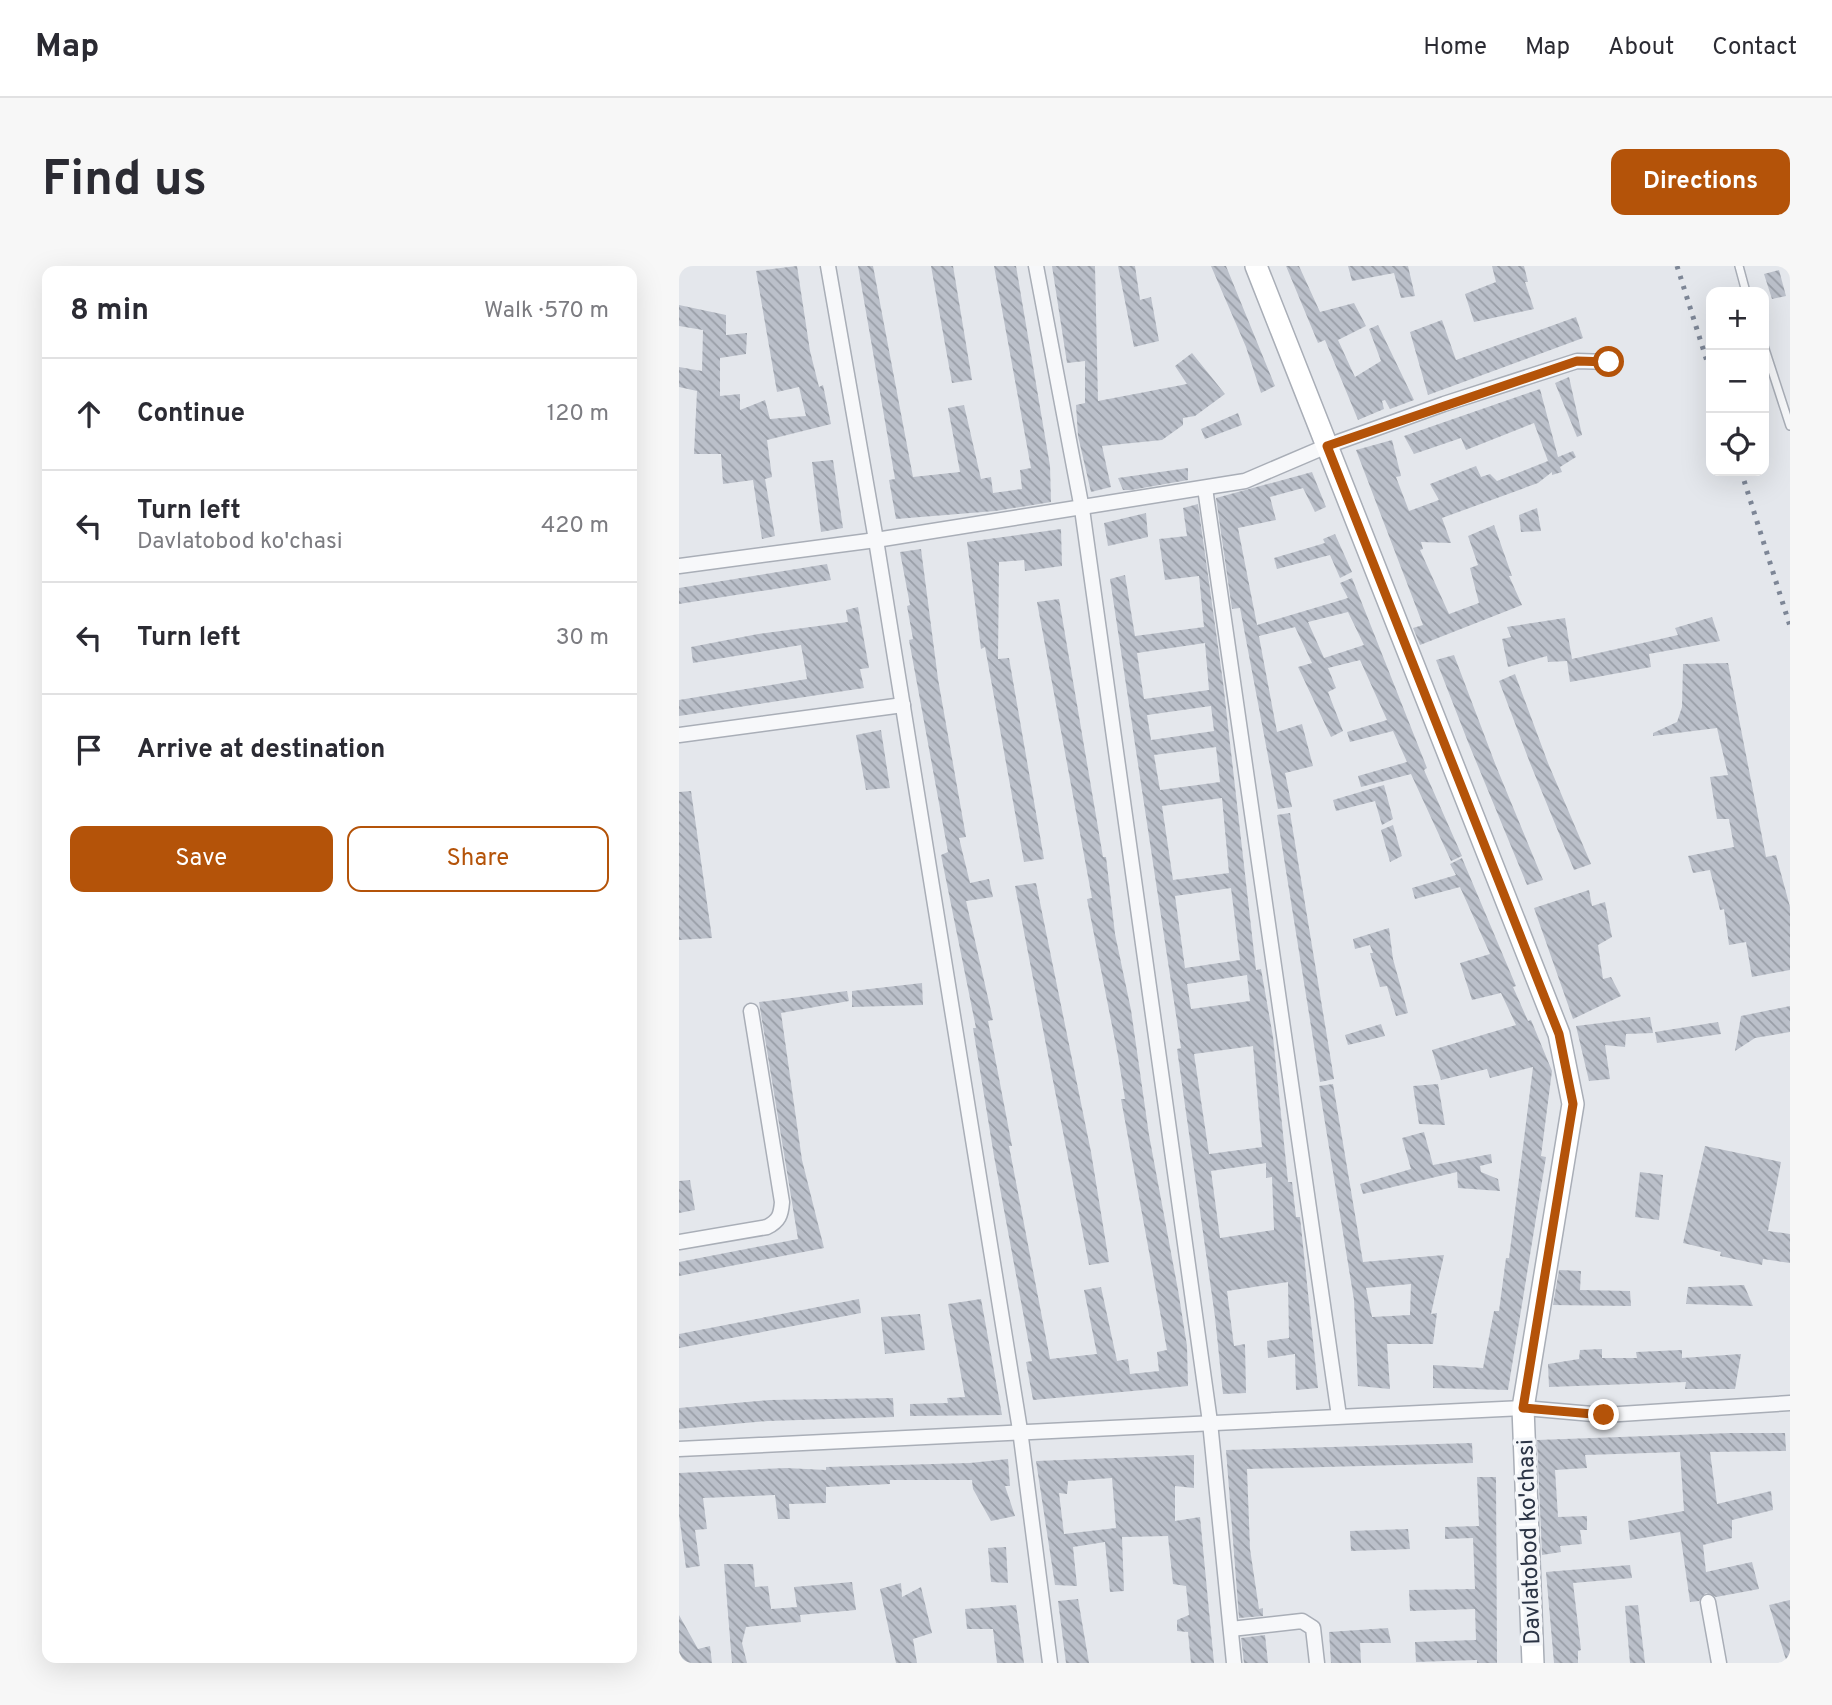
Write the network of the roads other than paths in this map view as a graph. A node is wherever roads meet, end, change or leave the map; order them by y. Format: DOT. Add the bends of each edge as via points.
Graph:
graph roads {
  1 [pos="828,266"];
  2 [pos="1036,266"];
  3 [pos="1256,266"];
  4 [pos="1739,266"];
  5 [pos="1745,287"];
  6 [pos="1765,350"];
  7 [pos="1609,362"];
  8 [pos="1790,426"];
  9 [pos="1327,446"];
  10 [pos="1205,488"];
  11 [pos="1082,509"];
  12 [pos="876,540"];
  13 [pos="679,566"];
  14 [pos="903,705"];
  15 [pos="679,735"];
  16 [pos="751,1011"];
  17 [pos="679,1242"];
  18 [pos="1790,1403"];
  19 [pos="1523,1408"];
  20 [pos="1339,1416"];
  21 [pos="1210,1422"];
  22 [pos="1020,1430"];
  23 [pos="679,1449"];
  24 [pos="1708,1602"];
  25 [pos="1231,1629"];
  26 [pos="1050,1663"];
  27 [pos="1234,1663"];
  28 [pos="1317,1663"];
  29 [pos="1533,1663"];
  30 [pos="1719,1663"];
  1 -- 12 [label="street"];
  2 -- 11 [label="street"];
  3 -- 9 [label="street, Davlatobod ko'chasi"];
  4 -- 5 [label="lane"];
  6 -- 8 [label="lane"];
  7 -- 9 [label="street" via="1577,361"];
  9 -- 10 [label="street" via="1245,481"];
  9 -- 19 [label="street, Davlatobod ko'chasi" via="1559,1034 1573,1104"];
  10 -- 11 [label="street"];
  10 -- 20 [label="street"];
  11 -- 12 [label="street"];
  11 -- 21 [label="street"];
  12 -- 13 [label="street"];
  12 -- 14 [label="street"];
  14 -- 15 [label="street"];
  14 -- 22 [label="street"];
  16 -- 17 [label="street" via="781,1214 767,1227"];
  18 -- 19 [label="street" via="1604,1415"];
  19 -- 20 [label="street"];
  19 -- 29 [label="street, Davlatobod ko'chasi"];
  20 -- 21 [label="street"];
  21 -- 22 [label="street"];
  21 -- 25 [label="street"];
  22 -- 23 [label="street"];
  22 -- 26 [label="street"];
  24 -- 30 [label="street"];
  25 -- 27 [label="street"];
  25 -- 28 [label="street" via="1303,1621 1313,1628"];
}
